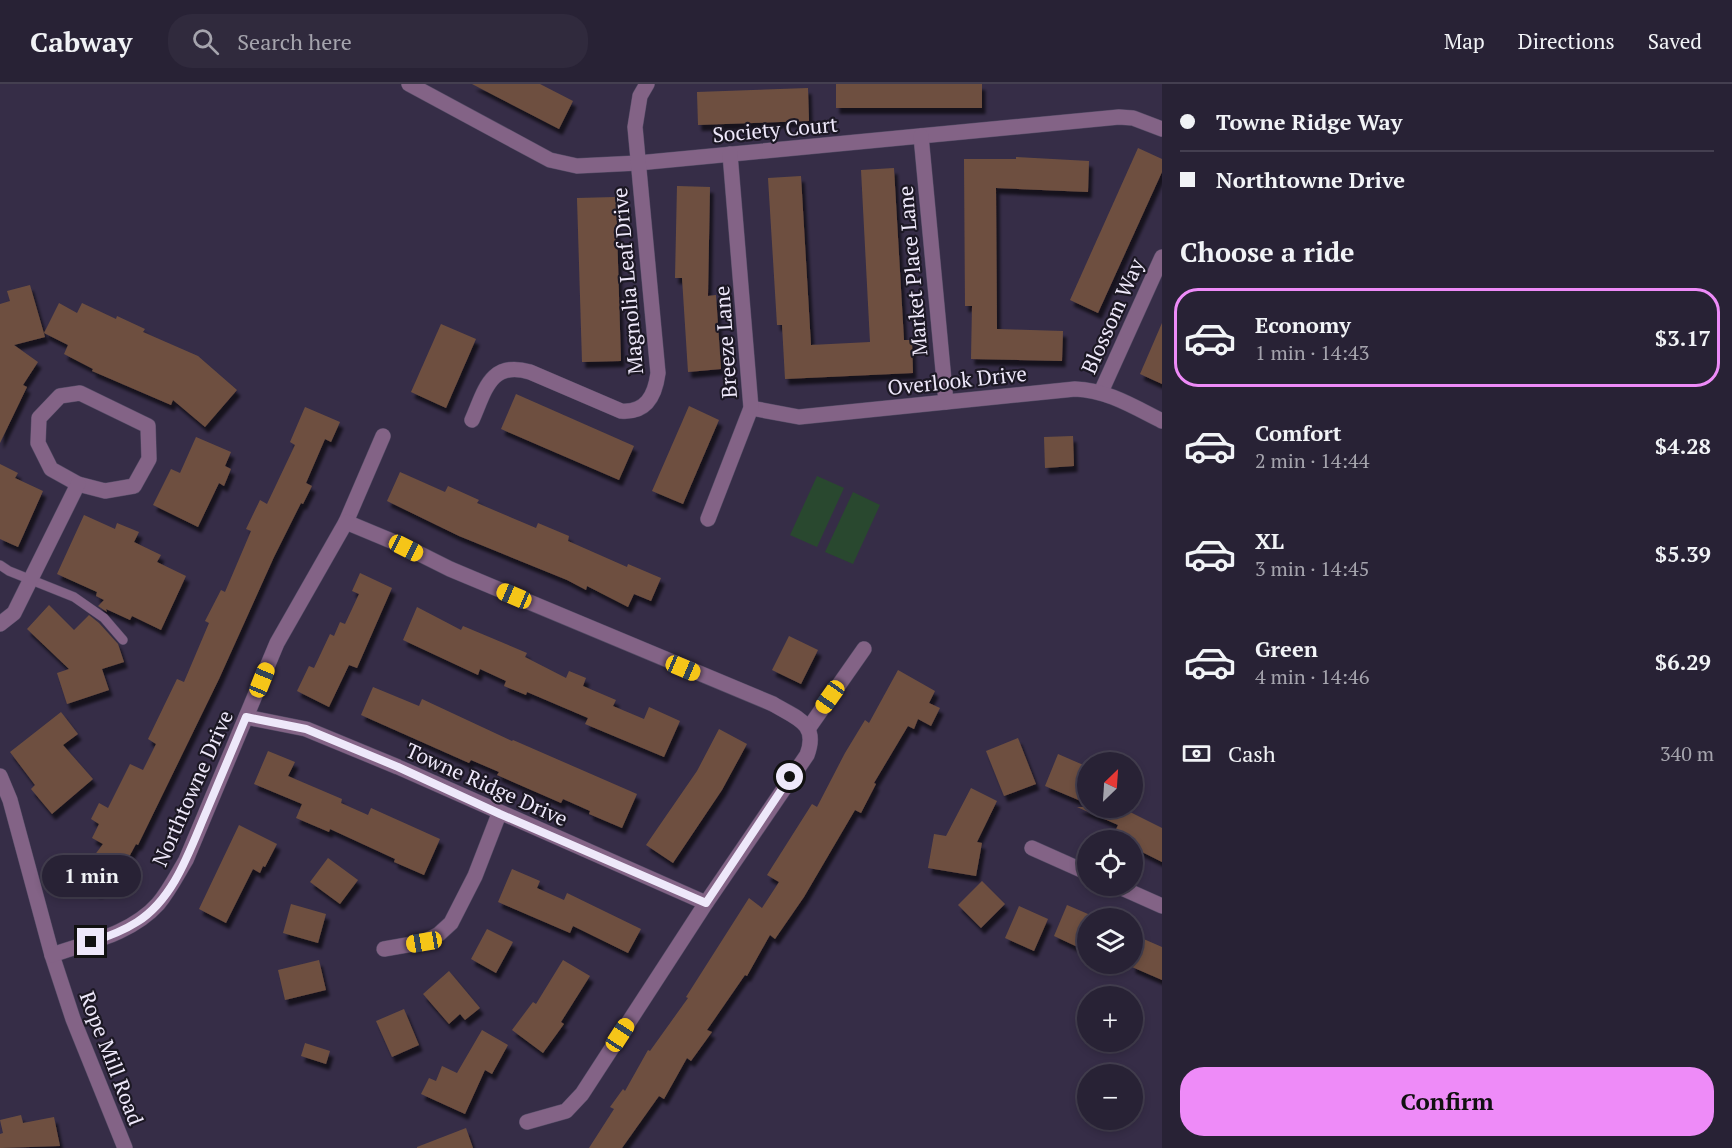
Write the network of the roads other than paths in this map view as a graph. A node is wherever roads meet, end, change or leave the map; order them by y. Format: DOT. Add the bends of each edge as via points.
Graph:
graph roads {
  1 [pos="409,84"];
  2 [pos="647,84"];
  3 [pos="1162,129"];
  4 [pos="921,136"];
  5 [pos="730,154"];
  6 [pos="638,163"];
  7 [pos="1162,257"];
  8 [pos="1101,392"];
  9 [pos="946,402"];
  10 [pos="751,408"];
  11 [pos="472,420"];
  12 [pos="1162,421"];
  13 [pos="383,436"];
  14 [pos="78,484"];
  15 [pos="708,519"];
  16 [pos="346,522"];
  17 [pos="0,565"];
  18 [pos="31,580"];
  19 [pos="0,624"];
  20 [pos="123,640"];
  21 [pos="864,649"];
  22 [pos="246,717"];
  23 [pos="808,729"];
  24 [pos="0,776"];
  25 [pos="500,814"];
  26 [pos="1032,848"];
  27 [pos="1077,868"];
  28 [pos="1140,896"];
  29 [pos="706,903"];
  30 [pos="1162,906"];
  31 [pos="384,950"];
  32 [pos="52,955"];
  33 [pos="527,1122"];
  34 [pos="125,1148"];
  1 -- 6 [label="street, Society Court" via="550,160 577,166"];
  2 -- 6 [label="street, Magnolia Leaf Drive" via="636,110"];
  3 -- 4 [label="street, Society Court" via="1119,117"];
  4 -- 5 [label="street, Society Court"];
  4 -- 9 [label="street, Market Place Lane"];
  5 -- 6 [label="street, Society Court"];
  5 -- 10 [label="street, Breeze Lane"];
  6 -- 11 [label="street, Magnolia Leaf Drive" via="658,373 650,400 633,411 621,411 518,369 496,374 490,380"];
  7 -- 8 [label="street, Blossom Way"];
  8 -- 9 [label="street, Overlook Drive" via="1075,389"];
  8 -- 12 [label="street, Overlook Drive"];
  9 -- 10 [label="street, Overlook Drive" via="799,417"];
  10 -- 15 [label="street, Breeze Lane"];
  13 -- 16 [label="street, Northtowne Drive"];
  14 -- 14 [label="street" via="105,491 134,486 148,459 148,426 80,393 60,396 39,418 38,442 51,469"];
  14 -- 18 [label="street"];
  16 -- 22 [label="street, Northtowne Drive" via="277,642"];
  16 -- 23 [label="street" via="773,704"];
  17 -- 18 [label="lane"];
  18 -- 19 [label="street" via="14,613"];
  18 -- 20 [label="lane" via="74,597 104,618"];
  21 -- 23 [label="street"];
  22 -- 25 [label="street, Towne Ridge Drive" via="306,729"];
  22 -- 32 [label="street, Northtowne Drive" via="186,860 157,905 138,921 110,935"];
  23 -- 29 [label="street" via="812,742 807,755"];
  24 -- 32 [label="street, Rope Mill Road"];
  25 -- 29 [label="street, Towne Ridge Drive"];
  25 -- 31 [label="street" via="451,923 424,942"];
  26 -- 27 [label="street"];
  28 -- 30 [label="street"];
  29 -- 33 [label="street" via="582,1094 566,1111"];
  32 -- 34 [label="street, Rope Mill Road"];
}
